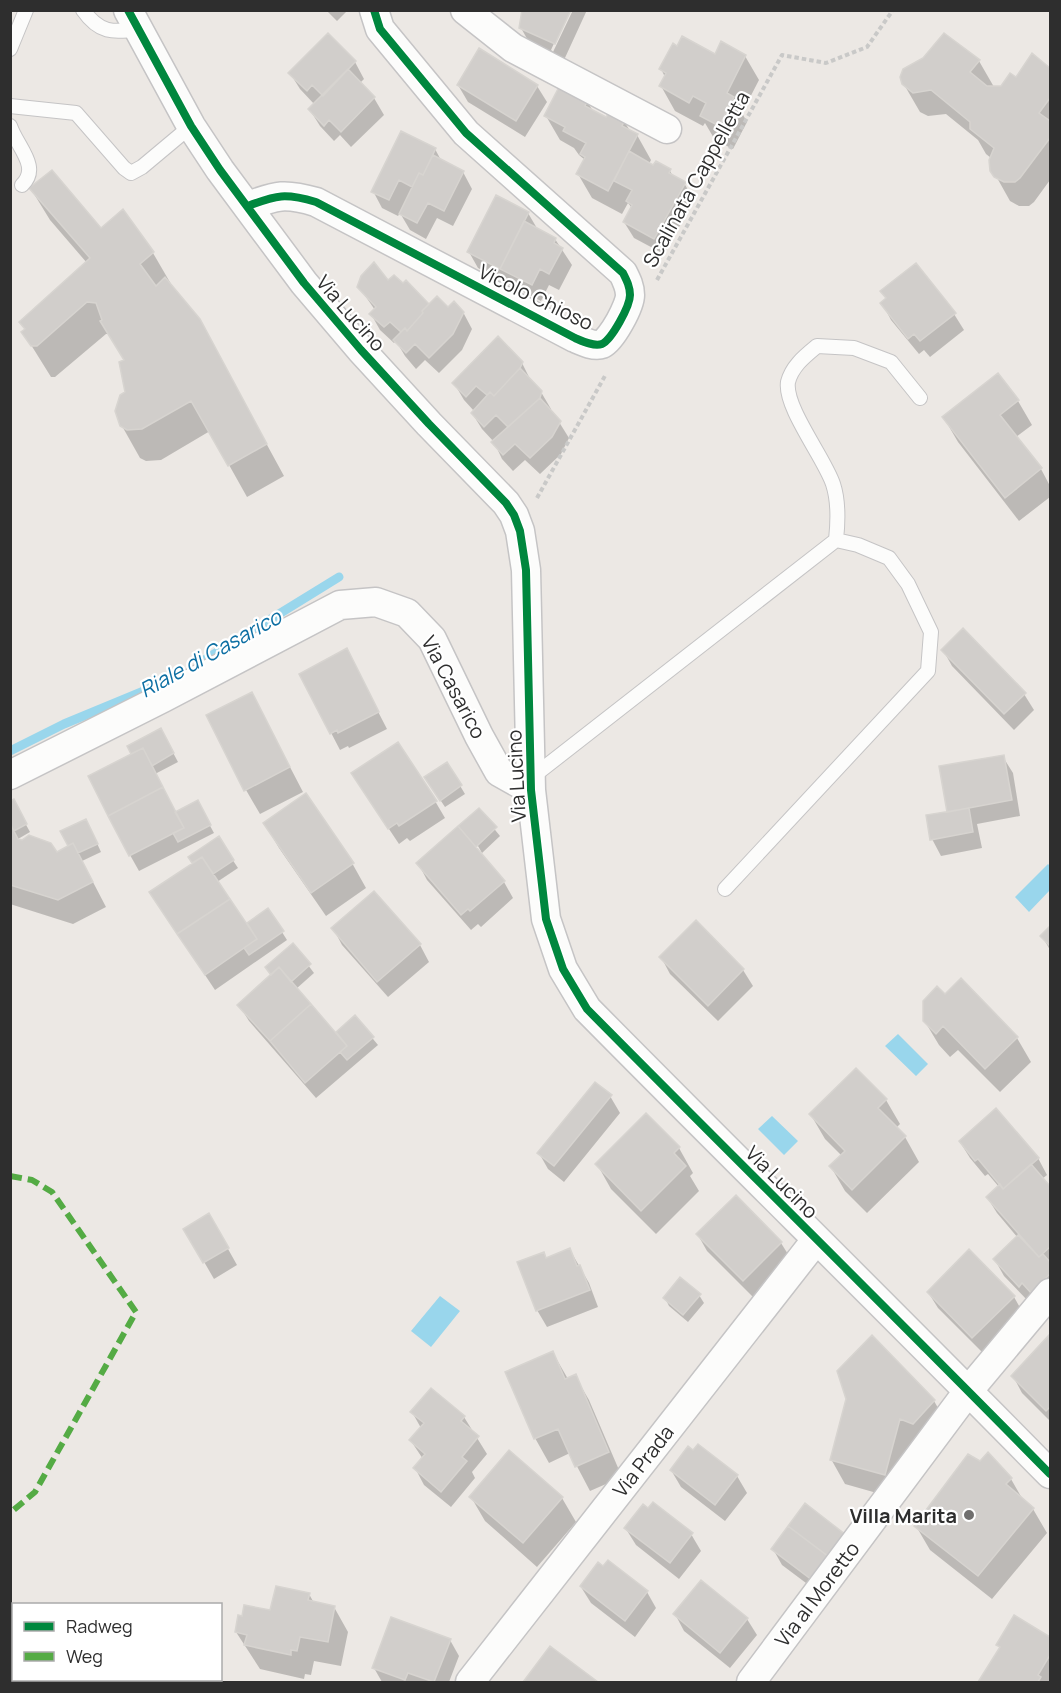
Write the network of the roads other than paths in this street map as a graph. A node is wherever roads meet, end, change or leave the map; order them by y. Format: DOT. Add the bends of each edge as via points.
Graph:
graph roads {
  1 [pos="26,10"];
  2 [pos="83,10"];
  3 [pos="374,10"];
  4 [pos="465,10"];
  5 [pos="133,20"];
  6 [pos="10,49"];
  7 [pos="11,106"];
  8 [pos="10,115"];
  9 [pos="10,126"];
  10 [pos="191,126"];
  11 [pos="667,129"];
  12 [pos="22,185"];
  13 [pos="248,206"];
  14 [pos="920,398"];
  15 [pos="836,540"];
  16 [pos="10,775"];
  17 [pos="531,784"];
  18 [pos="725,889"];
  19 [pos="816,1240"];
  20 [pos="1050,1293"];
  21 [pos="969,1390"];
  22 [pos="1050,1474"];
  23 [pos="470,1683"];
  24 [pos="751,1683"];
  1 -- 6 [label="lane"];
  2 -- 5 [label="lane" via="107,31 117,32"];
  3 -- 13 [label="street, Vicolo Chioso" via="380,28 466,133 623,273 630,298 609,338 602,344 592,344 575,338 315,202 293,195 272,197"];
  4 -- 11 [label="street" via="513,48"];
  5 -- 10 [label="street, Via Lucino"];
  7 -- 8 [label="lane"];
  7 -- 10 [label="lane" via="76,113 131,173"];
  9 -- 12 [label="lane" via="31,170"];
  10 -- 13 [label="street, Via Lucino"];
  13 -- 17 [label="street, Via Lucino" via="304,283 361,350 514,514 526,570"];
  14 -- 15 [label="lane" via="891,362 854,348 817,346 799,361 788,383 793,407 834,484"];
  15 -- 17 [label="lane"];
  15 -- 18 [label="lane" via="889,558 908,584 931,632 928,671"];
  16 -- 17 [label="street, Via Casarico" via="340,605 376,602 407,613 432,639 499,772"];
  17 -- 19 [label="street, Via Lucino" via="546,919 563,969 587,1009"];
  19 -- 21 [label="street, Via Lucino"];
  19 -- 23 [label="street, Via Prada"];
  20 -- 21 [label="street, Via al Moretto"];
  21 -- 22 [label="street, Via Lucino"];
  21 -- 24 [label="street, Via al Moretto"];
}
